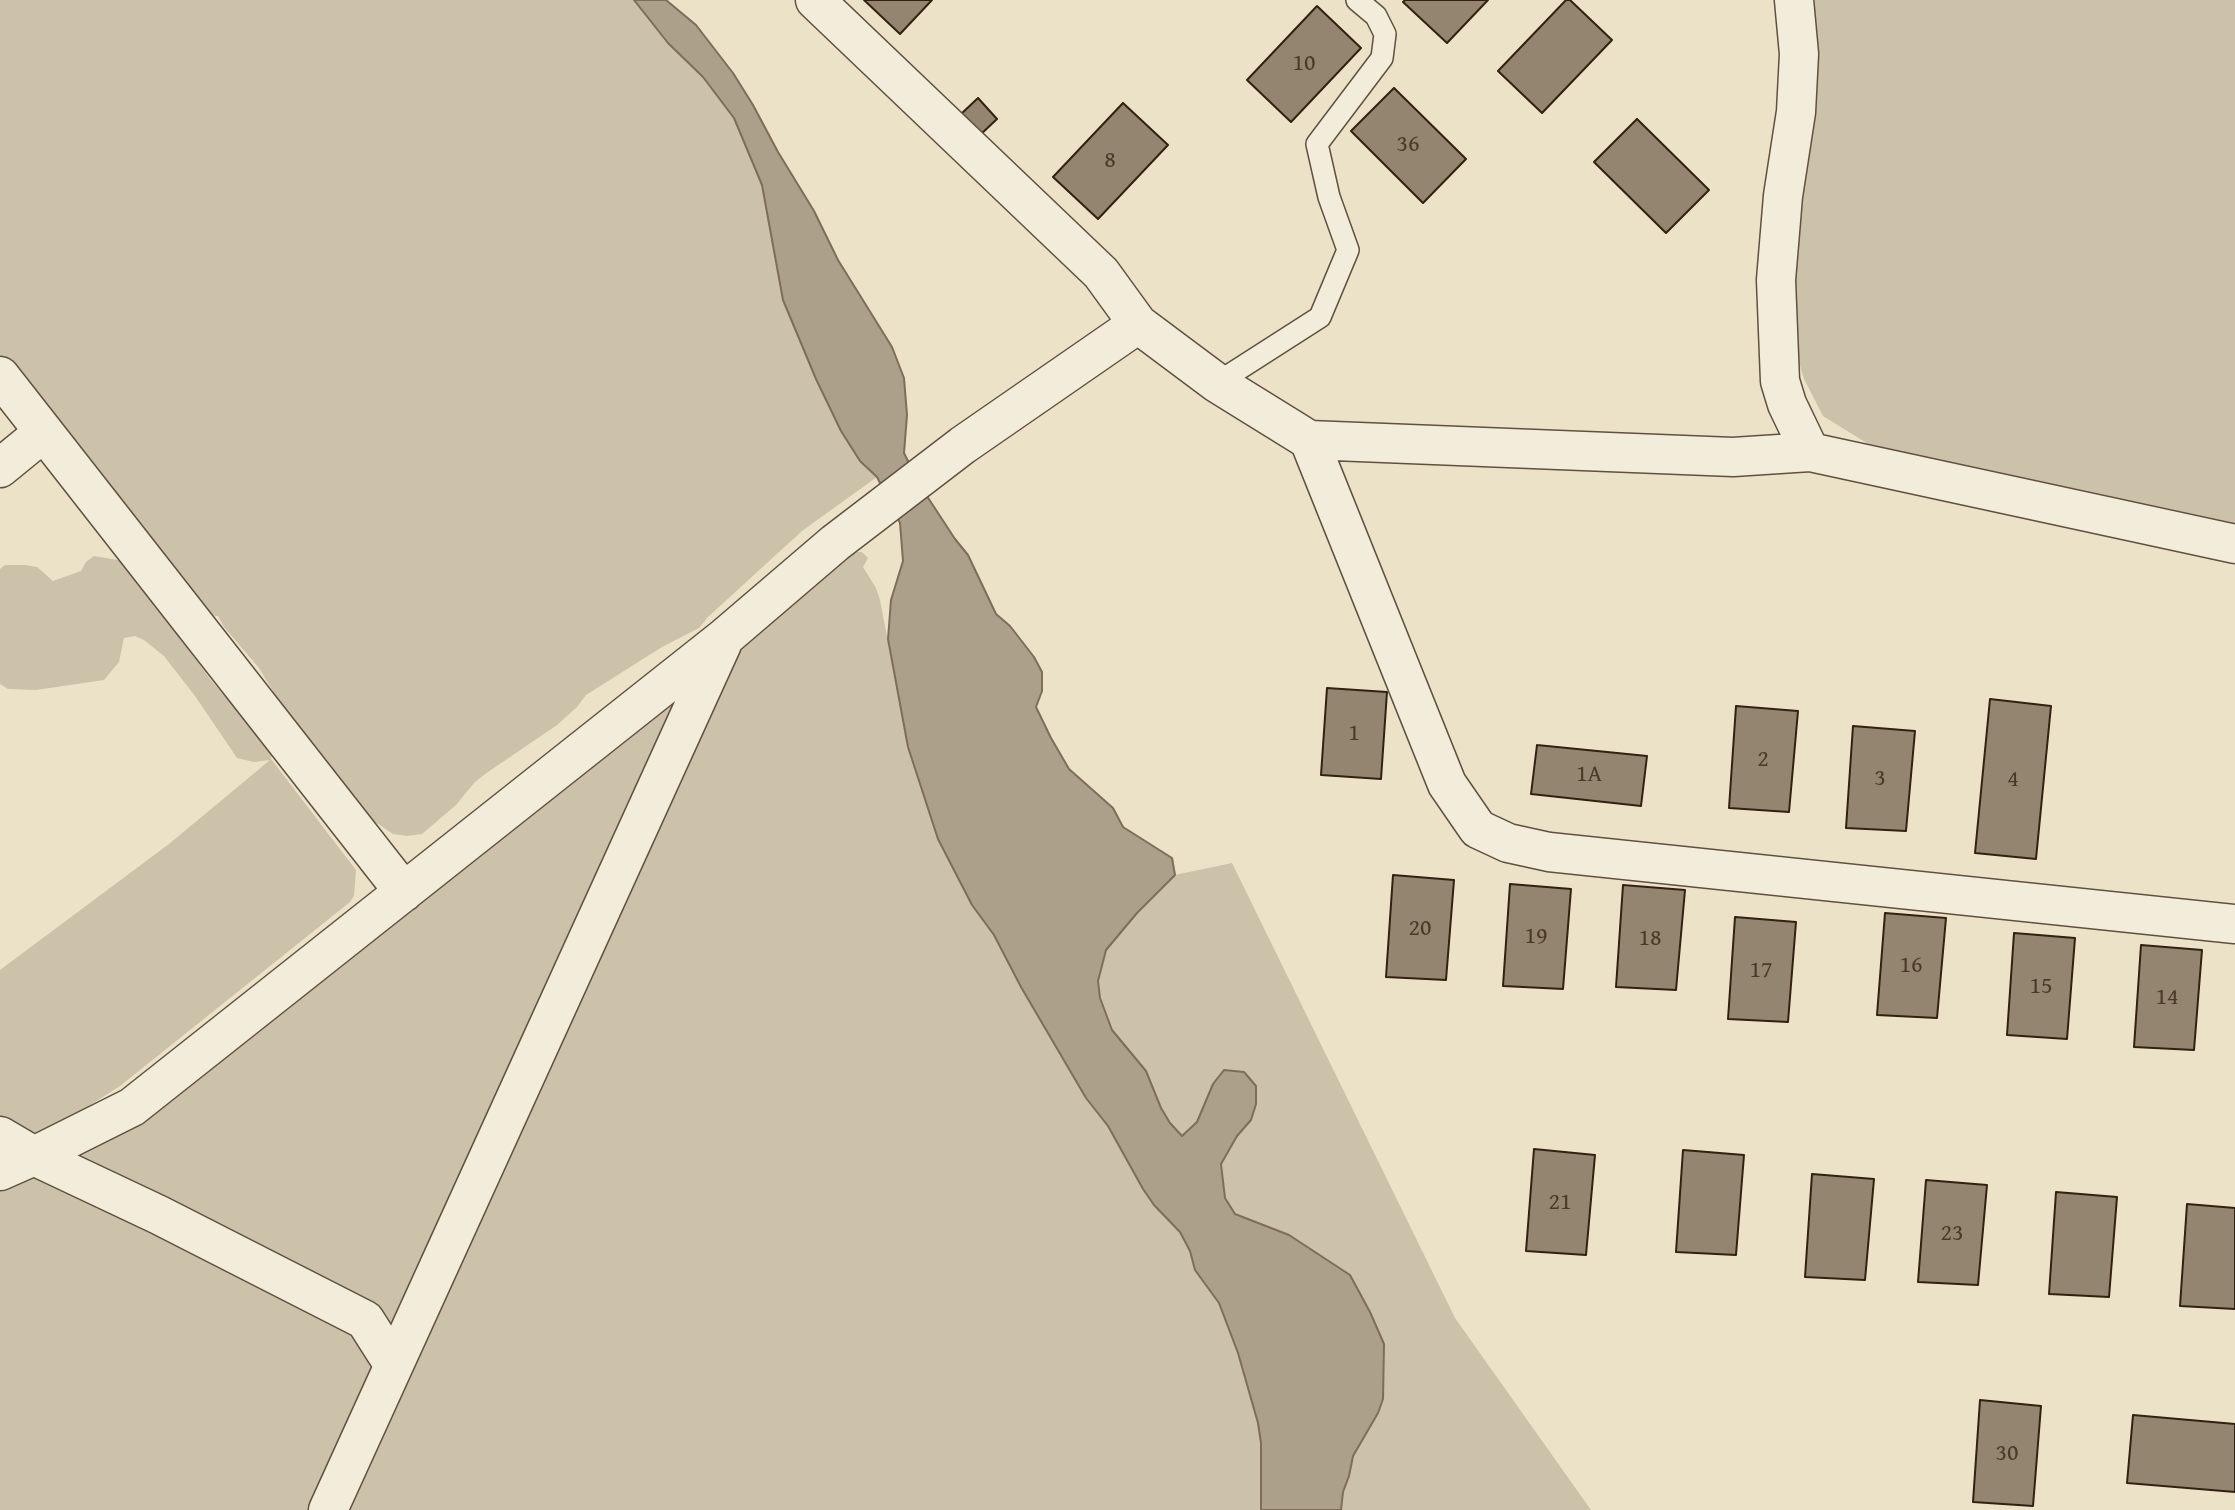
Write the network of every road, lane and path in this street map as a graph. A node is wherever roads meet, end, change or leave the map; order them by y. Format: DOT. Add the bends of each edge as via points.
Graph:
graph roads {
  1 [pos="815,0"];
  2 [pos="1357,0"];
  3 [pos="1794,0"];
  4 [pos="1138,324"];
  5 [pos="0,376"];
  6 [pos="1217,383"];
  7 [pos="44,432"];
  8 [pos="1309,440"];
  9 [pos="1810,452"];
  10 [pos="0,468"];
  11 [pos="2235,544"];
  12 [pos="724,638"];
  13 [pos="404,892"];
  14 [pos="2235,924"];
  15 [pos="0,1136"];
  16 [pos="17,1164"];
  17 [pos="393,1364"];
  18 [pos="328,1510"];
  1 -- 4 [label="street" via="1101,273"];
  2 -- 6 [label="lane" via="1376,16 1385,34 1382,58 1317,144 1348,250 1320,317"];
  3 -- 9 [label="street" via="1799,54 1796,112 1776,280 1780,381"];
  4 -- 6 [label="street"];
  4 -- 12 [label="street" via="963,445 835,543"];
  5 -- 7 [label="street"];
  6 -- 8 [label="street"];
  7 -- 10 [label="street"];
  7 -- 13 [label="street"];
  8 -- 9 [label="street" via="1733,457"];
  8 -- 14 [label="street" via="1447,784 1478,829 1508,843 1549,852"];
  9 -- 11 [label="street"];
  12 -- 13 [label="street"];
  12 -- 17 [label="street"];
  13 -- 16 [label="street" via="132,1107"];
  15 -- 16 [label="street"];
  16 -- 17 [label="street" via="159,1215 365,1320"];
  17 -- 18 [label="street"];
}
